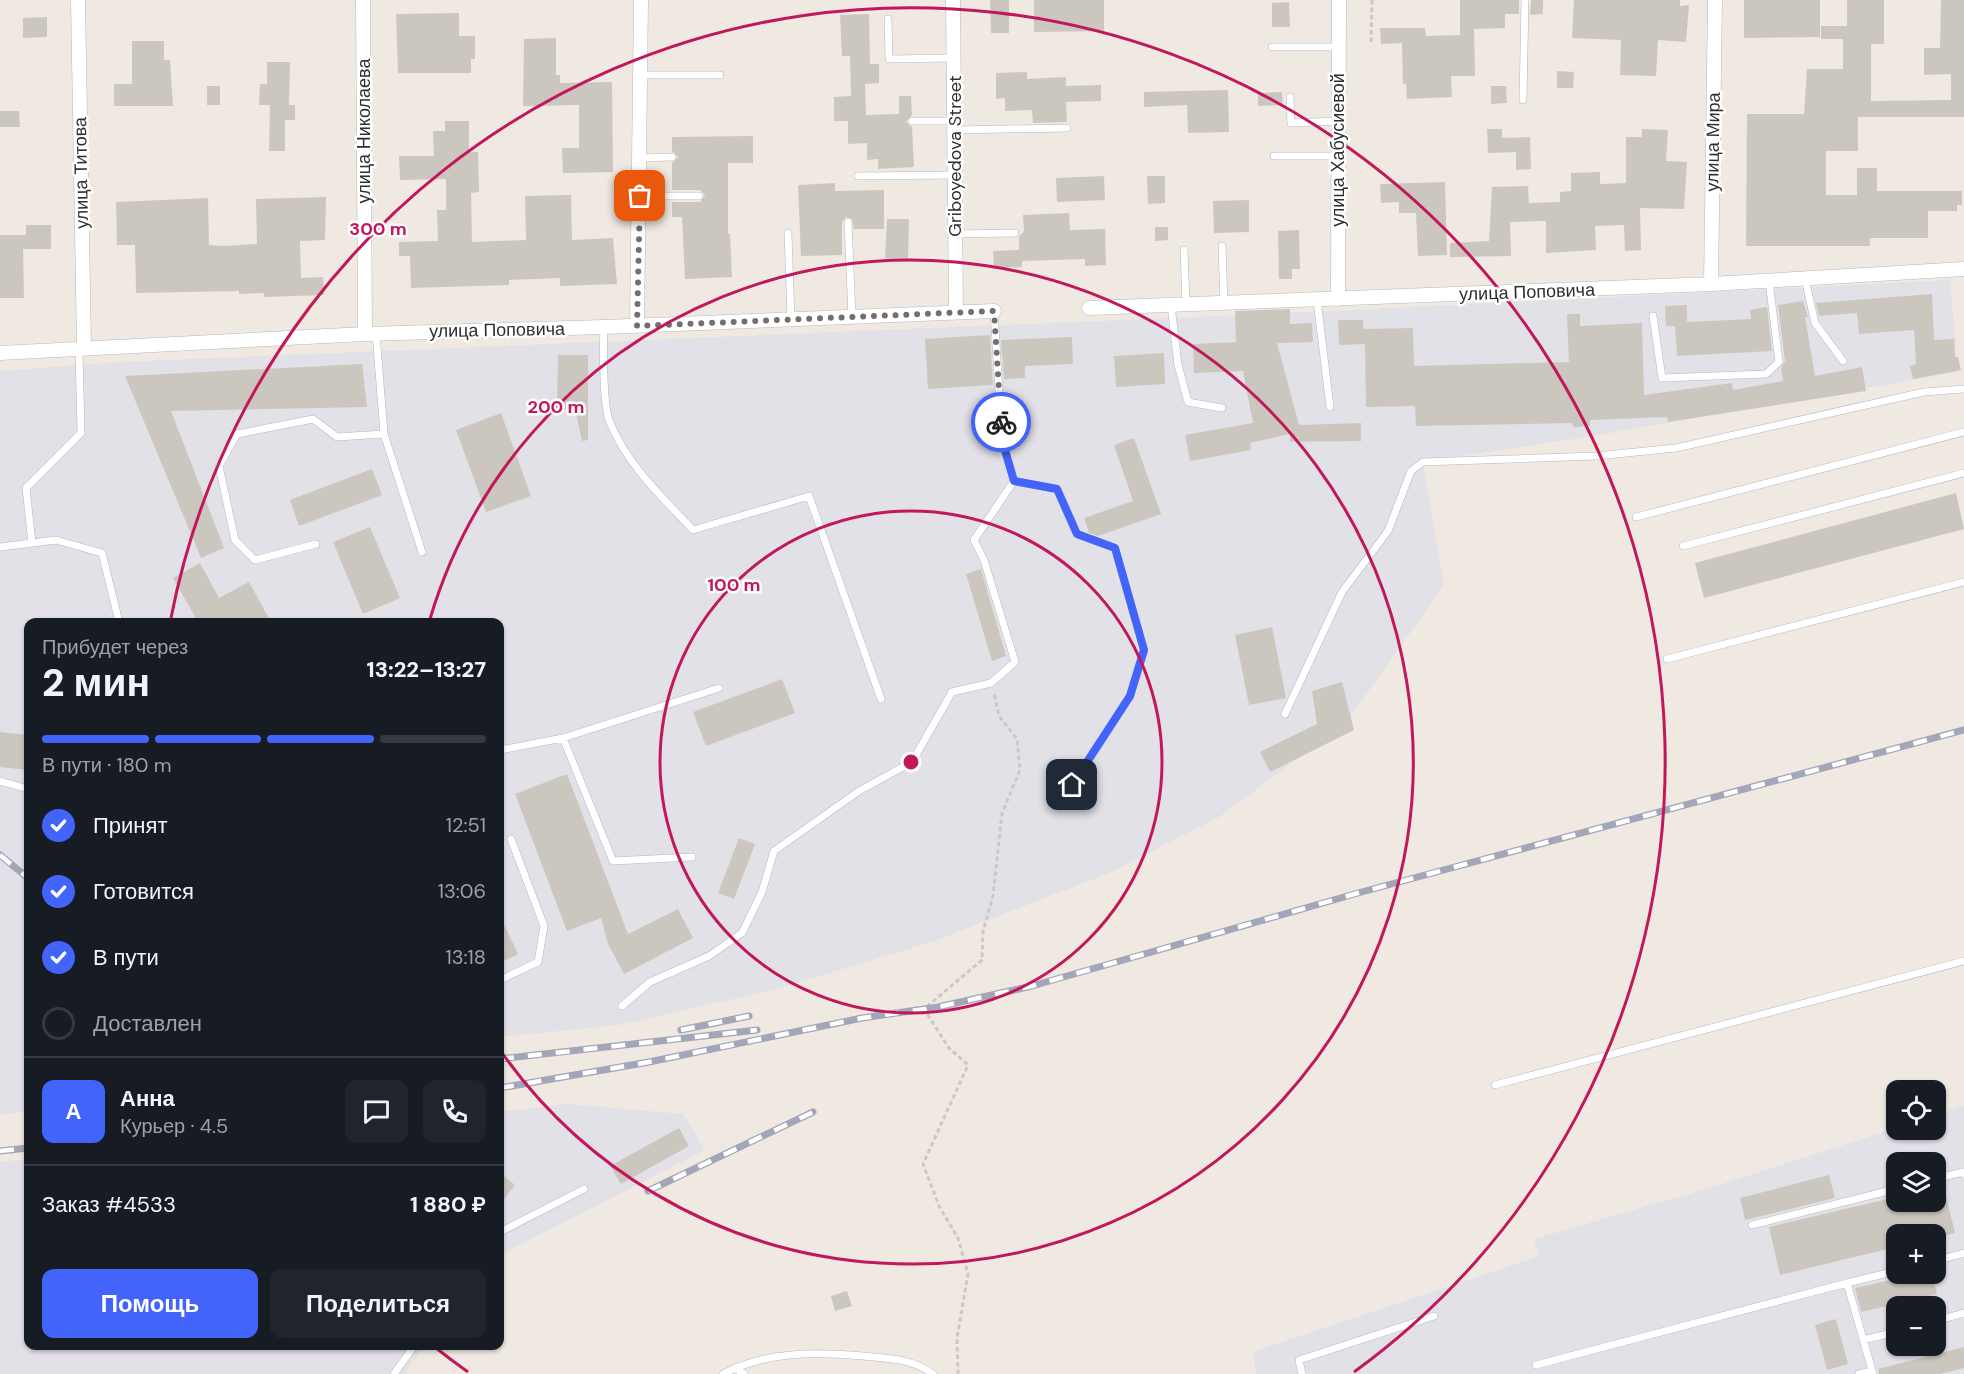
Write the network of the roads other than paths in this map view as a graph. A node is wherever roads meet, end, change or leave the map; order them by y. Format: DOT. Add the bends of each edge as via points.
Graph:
graph roads {
  1 [pos="78,0"];
  2 [pos="363,0"];
  3 [pos="641,0"];
  4 [pos="953,0"];
  5 [pos="1339,0"];
  6 [pos="1525,0"];
  7 [pos="1715,0"];
  8 [pos="888,19"];
  9 [pos="1272,47"];
  10 [pos="1339,47"];
  11 [pos="954,58"];
  12 [pos="640,75"];
  13 [pos="720,75"];
  14 [pos="1290,97"];
  15 [pos="1523,100"];
  16 [pos="912,121"];
  17 [pos="1338,122"];
  18 [pos="954,125"];
  19 [pos="1067,128"];
  20 [pos="1274,156"];
  21 [pos="1338,156"];
  22 [pos="640,158"];
  23 [pos="672,158"];
  24 [pos="955,175"];
  25 [pos="858,176"];
  26 [pos="640,196"];
  27 [pos="699,196"];
  28 [pos="848,222"];
  29 [pos="788,233"];
  30 [pos="1015,233"];
  31 [pos="955,234"];
  32 [pos="1222,246"];
  33 [pos="1184,250"];
  34 [pos="1964,269"];
  35 [pos="1805,279"];
  36 [pos="1769,281"];
  37 [pos="1711,284"];
  38 [pos="1338,299"];
  39 [pos="1317,300"];
  40 [pos="1224,303"];
  41 [pos="1186,304"];
  42 [pos="1171,305"];
  43 [pos="1089,308"];
  44 [pos="994,311"];
  45 [pos="956,312"];
  46 [pos="1653,316"];
  47 [pos="852,317"];
  48 [pos="791,319"];
  49 [pos="637,326"];
  50 [pos="604,327"];
  51 [pos="370,334"];
  52 [pos="82,347"];
  53 [pos="0,353"];
  54 [pos="1843,361"];
  55 [pos="1964,389"];
  56 [pos="1330,407"];
  57 [pos="1222,408"];
  58 [pos="1964,432"];
  59 [pos="384,434"];
  60 [pos="1964,473"];
  61 [pos="1014,481"];
  62 [pos="1636,517"];
  63 [pos="32,543"];
  64 [pos="316,544"];
  65 [pos="1683,546"];
  66 [pos="0,547"];
  67 [pos="422,552"];
  68 [pos="1964,582"];
  69 [pos="118,618"];
  70 [pos="1667,659"];
  71 [pos="719,688"];
  72 [pos="881,699"];
  73 [pos="1285,714"];
  74 [pos="562,738"];
  75 [pos="504,749"];
  76 [pos="0,782"];
  77 [pos="1072,785"];
  78 [pos="24,788"];
  79 [pos="511,839"];
  80 [pos="692,857"];
  81 [pos="1964,961"];
  82 [pos="504,978"];
  83 [pos="622,1006"];
  84 [pos="1494,1085"];
  85 [pos="1964,1174"];
  86 [pos="1946,1176"];
  87 [pos="584,1189"];
  88 [pos="1886,1192"];
  89 [pos="1752,1225"];
  90 [pos="504,1230"];
  91 [pos="1964,1253"];
  92 [pos="1946,1258"];
  93 [pos="1886,1273"];
  94 [pos="1847,1283"];
  95 [pos="1964,1313"];
  96 [pos="1434,1316"];
  97 [pos="1946,1318"];
  98 [pos="1886,1334"];
  99 [pos="1863,1340"];
  100 [pos="411,1350"];
  101 [pos="1536,1365"];
  102 [pos="735,1368"];
  103 [pos="1873,1372"];
  104 [pos="394,1374"];
  105 [pos="723,1374"];
  106 [pos="744,1374"];
  107 [pos="933,1374"];
  108 [pos="1302,1374"];
  109 [pos="1859,1374"];
  1 -- 52 [label="street, улица Титова"];
  2 -- 51 [label="street, улица Николаева"];
  3 -- 12 [label="street"];
  4 -- 11 [label="street, Griboyedova Street"];
  5 -- 10 [label="street, улица Хабусиевой"];
  6 -- 15 [label="lane"];
  7 -- 37 [label="street, улица Мира"];
  8 -- 11 [label="lane" via="889,59"];
  9 -- 10 [label="lane"];
  10 -- 17 [label="street, улица Хабусиевой"];
  11 -- 18 [label="street, Griboyedova Street"];
  12 -- 13 [label="lane"];
  12 -- 22 [label="street"];
  14 -- 17 [label="lane" via="1291,123"];
  16 -- 18 [label="lane"];
  17 -- 21 [label="street, улица Хабусиевой"];
  18 -- 19 [label="lane"];
  18 -- 24 [label="street, Griboyedova Street"];
  20 -- 21 [label="lane"];
  21 -- 38 [label="street, улица Хабусиевой"];
  22 -- 23 [label="lane"];
  22 -- 26 [label="street"];
  24 -- 25 [label="lane"];
  24 -- 31 [label="street, Griboyedova Street"];
  26 -- 27 [label="lane"];
  26 -- 49 [label="street"];
  28 -- 47 [label="lane"];
  29 -- 48 [label="lane"];
  30 -- 31 [label="lane"];
  31 -- 45 [label="street, Griboyedova Street"];
  32 -- 40 [label="lane"];
  33 -- 41 [label="lane"];
  34 -- 35 [label="street, улица Поповича"];
  35 -- 36 [label="street, улица Поповича"];
  35 -- 54 [label="lane" via="1815,322"];
  36 -- 37 [label="street, улица Поповича"];
  36 -- 46 [label="lane" via="1779,362 1766,374 1662,378"];
  37 -- 38 [label="street, улица Поповича"];
  38 -- 39 [label="street, улица Поповича"];
  39 -- 40 [label="street, улица Поповича"];
  39 -- 56 [label="lane"];
  40 -- 41 [label="street, улица Поповича"];
  41 -- 42 [label="street, улица Поповича"];
  42 -- 43 [label="street, улица Поповича"];
  42 -- 57 [label="lane" via="1178,365 1188,402"];
  44 -- 45 [label="street, улица Поповича"];
  44 -- 61 [label="lane" via="1002,440"];
  45 -- 47 [label="street, улица Поповича"];
  47 -- 48 [label="street, улица Поповича"];
  48 -- 49 [label="street, улица Поповича"];
  49 -- 50 [label="street, улица Поповича"];
  50 -- 51 [label="street, улица Поповича"];
  50 -- 72 [label="lane" via="609,419 639,473 693,530 809,496"];
  51 -- 52 [label="street, улица Поповича"];
  51 -- 59 [label="lane"];
  52 -- 53 [label="street, улица Поповича"];
  52 -- 63 [label="lane" via="81,433 26,488"];
  55 -- 73 [label="lane" via="1924,392 1676,448 1596,456 1423,462 1411,471 1388,531 1342,592"];
  58 -- 62 [label="lane"];
  59 -- 64 [label="lane" via="337,437 313,419 237,434 219,466 235,540 255,560"];
  59 -- 67 [label="lane"];
  60 -- 65 [label="lane"];
  61 -- 77 [label="lane" via="1057,489 1077,534 1115,548 1144,650 1130,696"];
  61 -- 83 [label="lane" via="974,540 984,560 1015,662 991,683 952,692 912,762 858,791 774,851 762,892 742,933 709,956 650,982"];
  63 -- 66 [label="lane"];
  63 -- 69 [label="lane" via="56,540 102,553"];
  68 -- 70 [label="lane"];
  71 -- 74 [label="lane"];
  74 -- 75 [label="lane"];
  74 -- 80 [label="lane" via="613,861"];
  76 -- 78 [label="lane"];
  79 -- 82 [label="lane" via="544,926 538,962"];
  81 -- 84 [label="lane"];
  85 -- 86 [label="lane"];
  87 -- 90 [label="lane"];
  88 -- 89 [label="lane"];
  91 -- 92 [label="lane"];
  93 -- 94 [label="lane"];
  94 -- 99 [label="lane"];
  94 -- 101 [label="lane"];
  95 -- 97 [label="lane"];
  96 -- 108 [label="lane" via="1299,1360"];
  98 -- 99 [label="lane"];
  99 -- 103 [label="lane"];
  100 -- 104 [label="lane"];
  102 -- 105 [label="lane"];
  102 -- 106 [label="lane"];
  102 -- 107 [label="lane" via="771,1357 812,1352 898,1359"];
  103 -- 109 [label="lane"];
}
